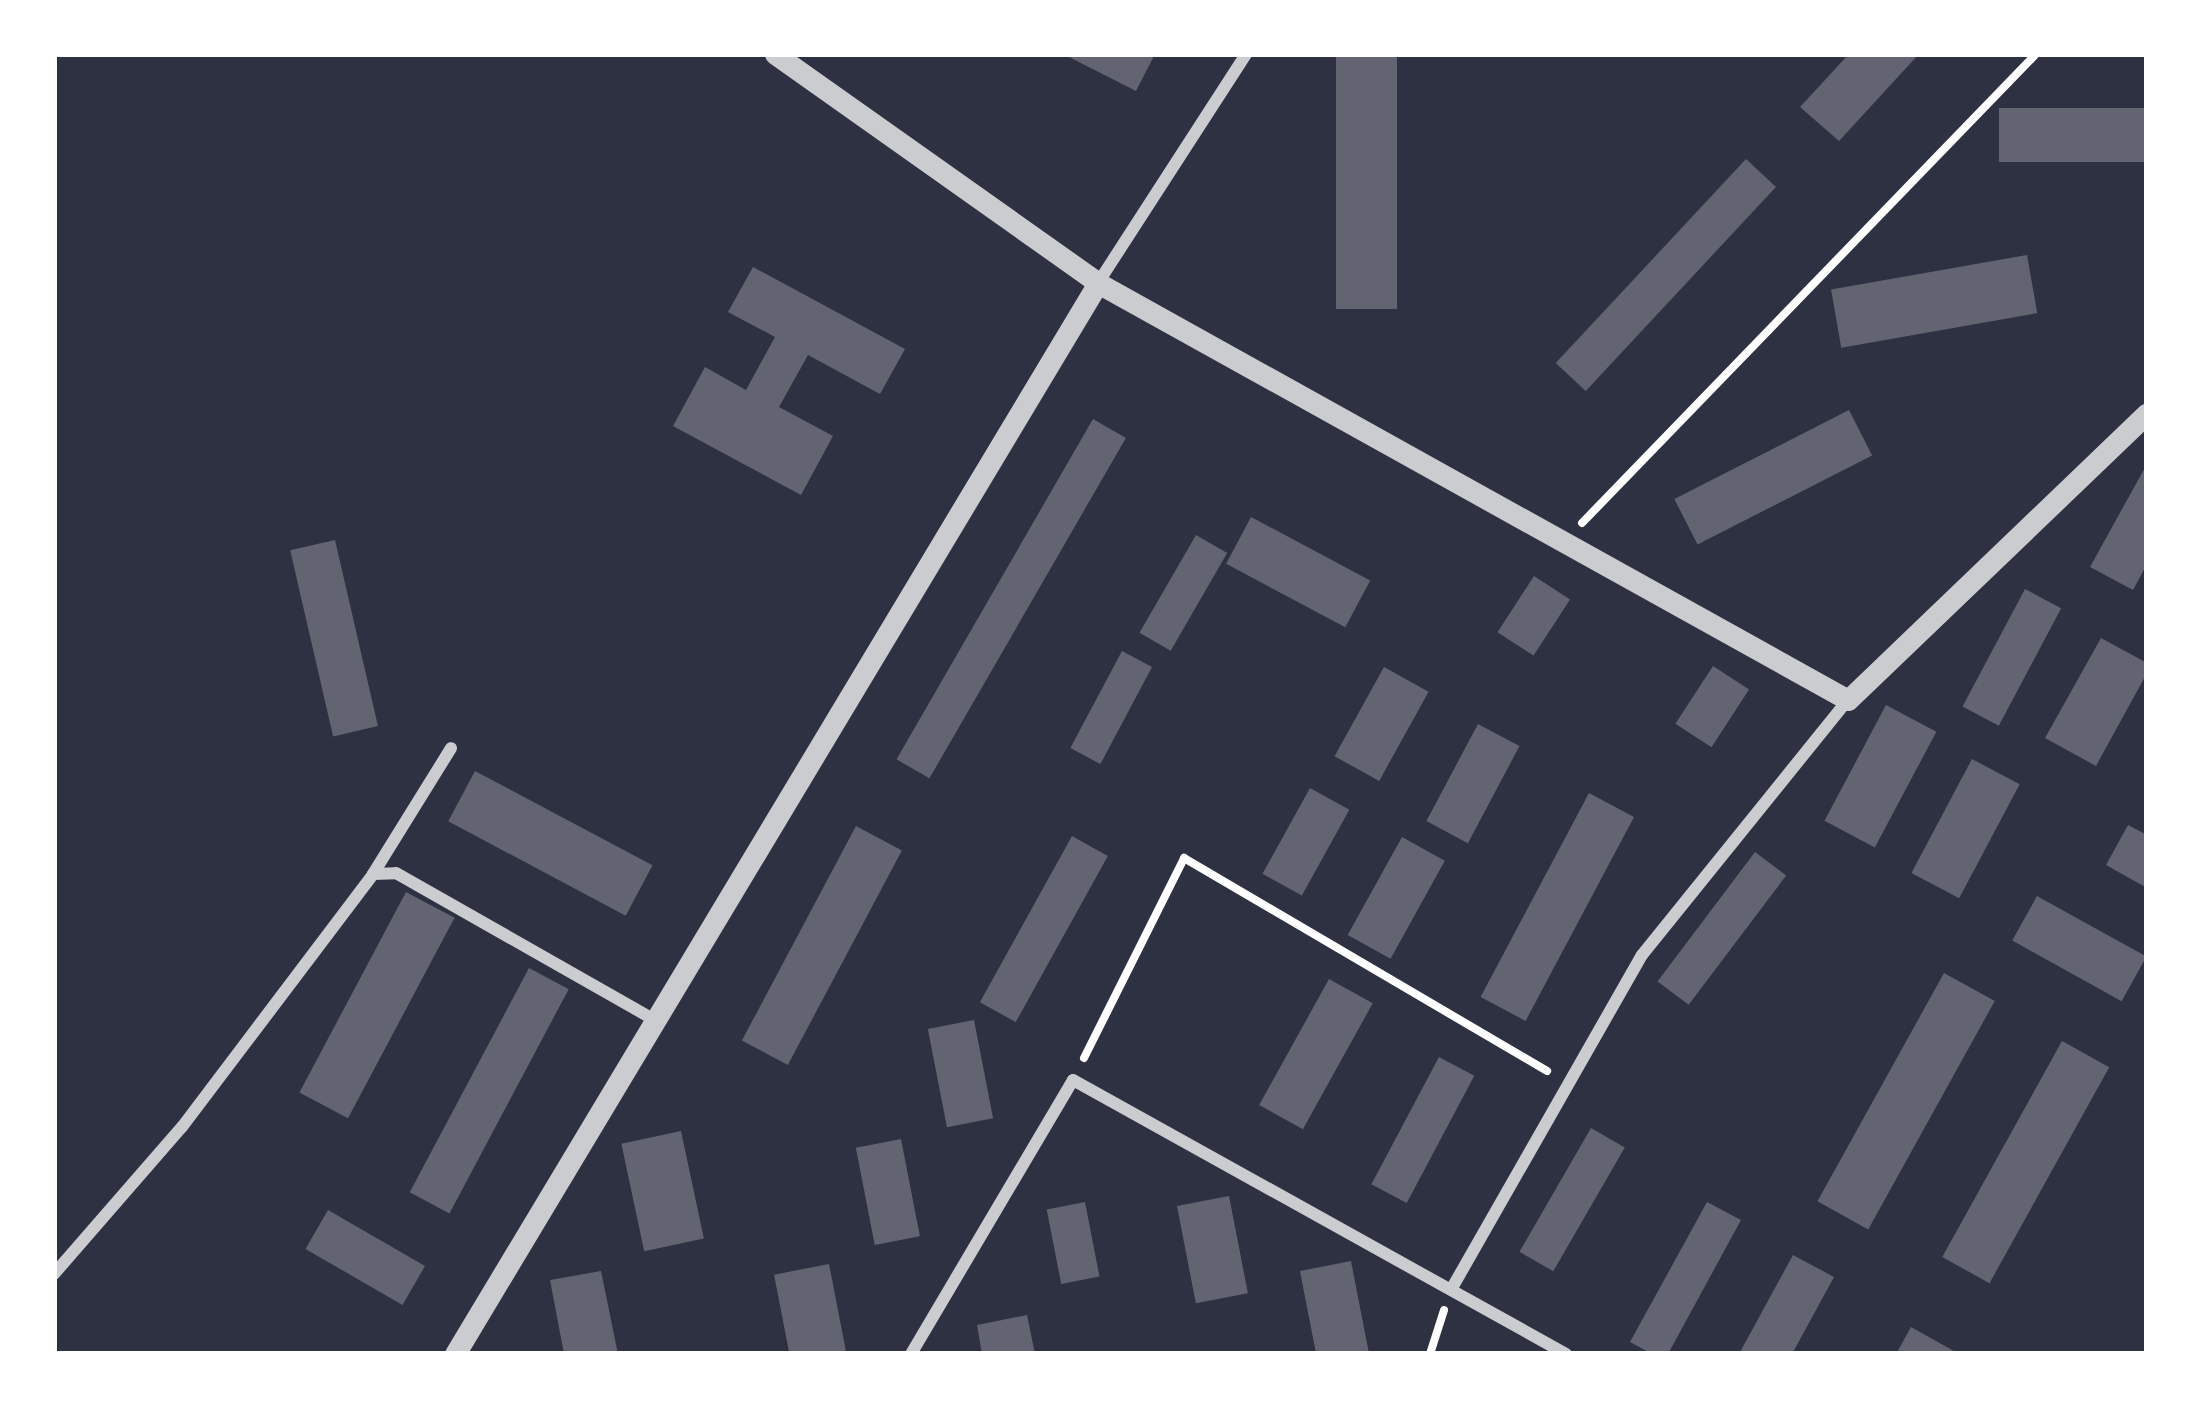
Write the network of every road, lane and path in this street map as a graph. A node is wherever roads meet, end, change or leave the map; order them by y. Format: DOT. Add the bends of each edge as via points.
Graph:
graph roads {
  1 [pos="775,54"];
  2 [pos="1246,54"];
  3 [pos="2036,54"];
  4 [pos="1098,283"];
  5 [pos="2147,413"];
  6 [pos="1564,542"];
  7 [pos="1848,700"];
  8 [pos="451,748"];
  9 [pos="373,874"];
  10 [pos="655,1020"];
  11 [pos="1073,1080"];
  12 [pos="1568,1084"];
  13 [pos="54,1274"];
  14 [pos="1452,1288"];
  15 [pos="455,1354"];
  16 [pos="911,1354"];
  17 [pos="1430,1354"];
  18 [pos="1566,1354"];
  1 -- 4 [label="street"];
  2 -- 4 [label="street"];
  3 -- 6 [label="path"];
  4 -- 6 [label="street"];
  4 -- 10 [label="street"];
  5 -- 7 [label="street"];
  6 -- 7 [label="street"];
  7 -- 12 [label="street" via="1642,955"];
  8 -- 9 [label="street"];
  9 -- 10 [label="street" via="396,873"];
  9 -- 13 [label="street" via="182,1127"];
  10 -- 15 [label="street"];
  11 -- 12 [label="path" via="1184,858"];
  11 -- 14 [label="street"];
  11 -- 16 [label="street"];
  12 -- 14 [label="street"];
  14 -- 17 [label="path"];
  14 -- 18 [label="street"];
}
